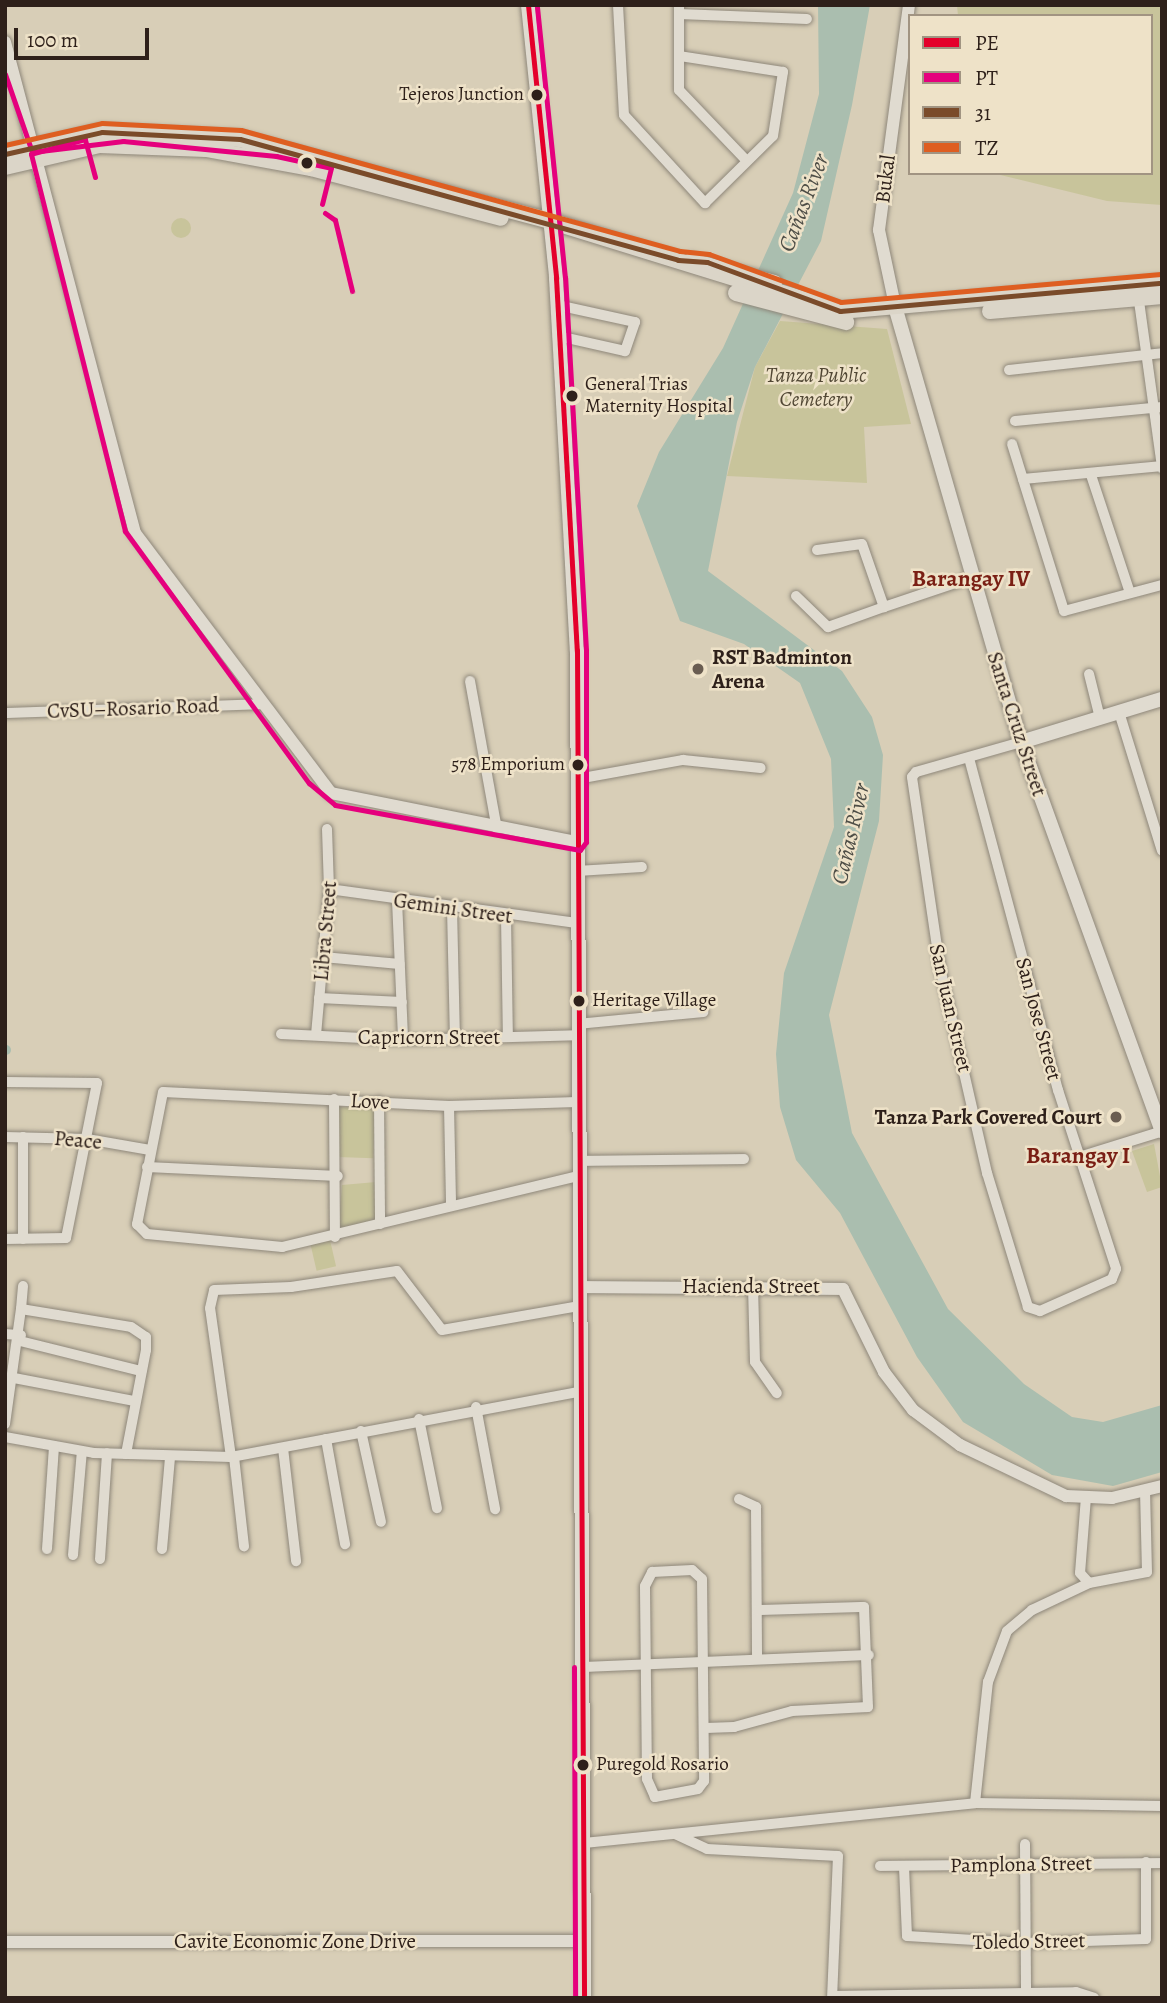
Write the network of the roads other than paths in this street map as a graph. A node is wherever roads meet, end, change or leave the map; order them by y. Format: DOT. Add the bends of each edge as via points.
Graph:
graph roads {
  1 [pos="528,5"];
  2 [pos="618,5"];
  3 [pos="909,5"];
  4 [pos="679,10"];
  5 [pos="807,19"];
  6 [pos="5,42"];
  7 [pos="680,56"];
  8 [pos="37,150"];
  9 [pos="5,153"];
  10 [pos="746,160"];
  11 [pos="5,167"];
  12 [pos="551,226"];
  13 [pos="677,265"];
  14 [pos="1162,283"];
  15 [pos="1138,291"];
  16 [pos="1162,296"];
  17 [pos="557,305"];
  18 [pos="811,306"];
  19 [pos="898,315"];
  20 [pos="558,336"];
  21 [pos="1162,353"];
  22 [pos="1144,355"];
  23 [pos="1009,370"];
  24 [pos="1162,407"];
  25 [pos="1150,409"];
  26 [pos="1016,421"];
  27 [pos="1013,444"];
  28 [pos="1162,467"];
  29 [pos="1091,475"];
  30 [pos="1023,479"];
  31 [pos="817,550"];
  32 [pos="970,578"];
  33 [pos="1162,585"];
  34 [pos="1130,593"];
  35 [pos="796,596"];
  36 [pos="884,607"];
  37 [pos="1089,674"];
  38 [pos="470,681"];
  39 [pos="1162,699"];
  40 [pos="261,704"];
  41 [pos="1119,712"];
  42 [pos="5,713"];
  43 [pos="1100,718"];
  44 [pos="1021,742"];
  45 [pos="969,758"];
  46 [pos="761,768"];
  47 [pos="577,779"];
  48 [pos="327,829"];
  49 [pos="497,829"];
  50 [pos="577,842"];
  51 [pos="1162,851"];
  52 [pos="642,867"];
  53 [pos="577,871"];
  54 [pos="329,889"];
  55 [pos="397,900"];
  56 [pos="452,908"];
  57 [pos="506,916"];
  58 [pos="577,923"];
  59 [pos="323,957"];
  60 [pos="400,964"];
  61 [pos="319,998"];
  62 [pos="402,1002"];
  63 [pos="703,1012"];
  64 [pos="577,1029"];
  65 [pos="281,1034"];
  66 [pos="316,1035"];
  67 [pos="508,1037"];
  68 [pos="403,1040"];
  69 [pos="455,1040"];
  70 [pos="5,1082"];
  71 [pos="334,1099"];
  72 [pos="379,1101"];
  73 [pos="577,1102"];
  74 [pos="449,1106"];
  75 [pos="1161,1131"];
  76 [pos="5,1137"];
  77 [pos="23,1137"];
  78 [pos="87,1139"];
  79 [pos="150,1150"];
  80 [pos="1079,1157"];
  81 [pos="744,1159"];
  82 [pos="578,1161"];
  83 [pos="147,1167"];
  84 [pos="578,1176"];
  85 [pos="338,1177"];
  86 [pos="451,1204"];
  87 [pos="380,1224"];
  88 [pos="335,1237"];
  89 [pos="5,1239"];
  90 [pos="23,1240"];
  91 [pos="1115,1277"];
  92 [pos="23,1286"];
  93 [pos="753,1286"];
  94 [pos="579,1287"];
  95 [pos="580,1306"];
  96 [pos="21,1309"];
  97 [pos="5,1334"];
  98 [pos="21,1338"];
  99 [pos="141,1371"];
  100 [pos="13,1378"];
  101 [pos="580,1392"];
  102 [pos="777,1393"];
  103 [pos="135,1401"];
  104 [pos="476,1407"];
  105 [pos="419,1419"];
  106 [pos="5,1424"];
  107 [pos="361,1431"];
  108 [pos="5,1437"];
  109 [pos="326,1439"];
  110 [pos="54,1446"];
  111 [pos="282,1448"];
  112 [pos="82,1451"];
  113 [pos="107,1453"];
  114 [pos="126,1454"];
  115 [pos="170,1457"];
  116 [pos="233,1457"];
  117 [pos="1162,1486"];
  118 [pos="1145,1492"];
  119 [pos="1086,1497"];
  120 [pos="740,1499"];
  121 [pos="437,1508"];
  122 [pos="495,1509"];
  123 [pos="381,1522"];
  124 [pos="345,1544"];
  125 [pos="244,1546"];
  126 [pos="47,1549"];
  127 [pos="162,1549"];
  128 [pos="73,1555"];
  129 [pos="100,1559"];
  130 [pos="296,1561"];
  131 [pos="1089,1583"];
  132 [pos="757,1610"];
  133 [pos="869,1655"];
  134 [pos="757,1658"];
  135 [pos="704,1660"];
  136 [pos="646,1662"];
  137 [pos="583,1667"];
  138 [pos="706,1728"];
  139 [pos="975,1803"];
  140 [pos="1162,1806"];
  141 [pos="676,1834"];
  142 [pos="584,1843"];
  143 [pos="1025,1844"];
  144 [pos="1146,1862"];
  145 [pos="1162,1863"];
  146 [pos="1024,1864"];
  147 [pos="880,1866"];
  148 [pos="904,1867"];
  149 [pos="584,1941"];
  150 [pos="5,1942"];
  151 [pos="1025,1943"];
  152 [pos="1026,1996"];
  153 [pos="831,1997"];
  154 [pos="584,1998"];
  155 [pos="1094,1998"];
  1 -- 12 [label="main road"];
  2 -- 10 [label="street" via="618,88 635,131 705,203"];
  3 -- 19 [label="street, Bukal" via="879,230"];
  4 -- 5 [label="street"];
  4 -- 7 [label="street"];
  6 -- 8 [label="street"];
  7 -- 10 [label="street" via="679,90"];
  7 -- 10 [label="street" via="783,72 773,136"];
  8 -- 9 [label="main road"];
  8 -- 11 [label="main road"];
  8 -- 12 [label="main road" via="99,145 234,152"];
  8 -- 40 [label="street" via="132,526"];
  12 -- 13 [label="main road"];
  12 -- 17 [label="main road"];
  13 -- 18 [label="main road"];
  13 -- 18 [label="main road" via="743,272"];
  14 -- 15 [label="main road"];
  15 -- 16 [label="main road"];
  15 -- 19 [label="main road"];
  15 -- 22 [label="street"];
  17 -- 20 [label="main road"];
  17 -- 20 [label="street" via="635,322 625,351"];
  18 -- 19 [label="main road" via="839,316"];
  19 -- 32 [label="main road, Santa Cruz Street"];
  20 -- 47 [label="main road" via="577,650"];
  21 -- 22 [label="street"];
  22 -- 23 [label="street"];
  22 -- 25 [label="street"];
  24 -- 25 [label="street"];
  25 -- 26 [label="street"];
  25 -- 28 [label="street"];
  27 -- 30 [label="street"];
  28 -- 29 [label="street"];
  29 -- 30 [label="street"];
  29 -- 34 [label="street"];
  30 -- 34 [label="street" via="1064,611"];
  31 -- 36 [label="street" via="862,544"];
  32 -- 36 [label="street"];
  32 -- 44 [label="main road, Santa Cruz Street"];
  33 -- 34 [label="street"];
  35 -- 36 [label="street" via="828,627"];
  37 -- 43 [label="street"];
  38 -- 49 [label="street"];
  39 -- 41 [label="main road"];
  40 -- 42 [label="street, CvSU–Rosario Road"];
  40 -- 49 [label="street" via="331,793"];
  41 -- 43 [label="main road"];
  41 -- 51 [label="street"];
  43 -- 44 [label="main road"];
  44 -- 45 [label="street"];
  44 -- 75 [label="main road, Santa Cruz Street"];
  45 -- 80 [label="street, San Jose Street"];
  45 -- 91 [label="street, San Juan Street" via="913,774 940,967 987,1173 1028,1307 1040,1311"];
  46 -- 47 [label="street" via="683,760"];
  47 -- 50 [label="main road"];
  48 -- 54 [label="street, Libra Street"];
  49 -- 50 [label="street"];
  50 -- 53 [label="main road"];
  52 -- 53 [label="street"];
  53 -- 58 [label="main road"];
  54 -- 55 [label="street, Gemini Street"];
  54 -- 59 [label="street, Libra Street"];
  55 -- 56 [label="street, Gemini Street"];
  55 -- 60 [label="street"];
  56 -- 57 [label="street, Gemini Street"];
  56 -- 69 [label="street"];
  57 -- 58 [label="street, Gemini Street"];
  57 -- 67 [label="street"];
  58 -- 64 [label="main road"];
  59 -- 60 [label="street"];
  59 -- 61 [label="street, Libra Street"];
  60 -- 62 [label="street"];
  61 -- 62 [label="street"];
  61 -- 66 [label="street, Libra Street"];
  62 -- 68 [label="street"];
  63 -- 64 [label="street, Capricorn Street"];
  64 -- 67 [label="street, Capricorn Street"];
  64 -- 73 [label="main road"];
  65 -- 66 [label="street, Capricorn Street"];
  66 -- 68 [label="street, Capricorn Street"];
  67 -- 69 [label="street, Capricorn Street"];
  68 -- 69 [label="street, Capricorn Street"];
  70 -- 78 [label="street" via="97,1083"];
  71 -- 72 [label="street, Love"];
  71 -- 79 [label="street, Love" via="163,1092"];
  71 -- 85 [label="street"];
  72 -- 74 [label="street, Love"];
  72 -- 87 [label="street"];
  73 -- 74 [label="street, Love"];
  73 -- 82 [label="main road"];
  74 -- 86 [label="street"];
  75 -- 80 [label="street"];
  76 -- 77 [label="street, Peace"];
  77 -- 78 [label="street, Peace"];
  77 -- 90 [label="street"];
  78 -- 79 [label="street, Peace"];
  78 -- 90 [label="street" via="66,1238"];
  79 -- 83 [label="street"];
  80 -- 91 [label="street, San Jose Street"];
  81 -- 82 [label="street"];
  82 -- 84 [label="main road"];
  83 -- 85 [label="street"];
  83 -- 88 [label="street" via="137,1224 147,1234 254,1248"];
  84 -- 86 [label="street"];
  84 -- 94 [label="main road"];
  85 -- 88 [label="street"];
  86 -- 87 [label="street"];
  87 -- 88 [label="street"];
  89 -- 90 [label="street"];
  92 -- 96 [label="street"];
  93 -- 94 [label="street, Hacienda Street"];
  93 -- 102 [label="street" via="755,1362"];
  93 -- 119 [label="street, Hacienda Street" via="843,1289 864,1338 913,1410 960,1446 1016,1475"];
  94 -- 95 [label="main road"];
  95 -- 101 [label="main road"];
  95 -- 116 [label="street" via="442,1330 397,1271 291,1287 214,1290 210,1308"];
  96 -- 98 [label="street"];
  96 -- 99 [label="street" via="131,1327 146,1337"];
  97 -- 98 [label="street"];
  98 -- 99 [label="street"];
  98 -- 100 [label="street"];
  99 -- 103 [label="street"];
  100 -- 103 [label="street"];
  100 -- 106 [label="street"];
  101 -- 104 [label="street"];
  101 -- 137 [label="main road"];
  103 -- 114 [label="street"];
  104 -- 105 [label="street"];
  104 -- 122 [label="street"];
  105 -- 107 [label="street"];
  105 -- 121 [label="street"];
  107 -- 109 [label="street"];
  107 -- 123 [label="street"];
  108 -- 110 [label="street"];
  109 -- 111 [label="street"];
  109 -- 124 [label="street"];
  110 -- 112 [label="street"];
  110 -- 126 [label="street"];
  111 -- 116 [label="street"];
  111 -- 130 [label="street"];
  112 -- 113 [label="street"];
  112 -- 128 [label="street"];
  113 -- 114 [label="street"];
  113 -- 129 [label="street"];
  114 -- 115 [label="street"];
  115 -- 116 [label="street"];
  115 -- 127 [label="street"];
  116 -- 125 [label="street"];
  117 -- 118 [label="street, Hacienda Street"];
  118 -- 119 [label="street, Hacienda Street"];
  118 -- 131 [label="street" via="1147,1572"];
  119 -- 131 [label="street" via="1080,1573"];
  120 -- 132 [label="street" via="756,1507"];
  131 -- 139 [label="street" via="1032,1610 1007,1631 988,1682"];
  132 -- 133 [label="street" via="864,1608"];
  132 -- 134 [label="street"];
  133 -- 134 [label="street"];
  133 -- 138 [label="street" via="868,1707 792,1711 734,1727"];
  134 -- 135 [label="street"];
  135 -- 136 [label="street"];
  135 -- 136 [label="street" via="701,1575 657,1570 645,1586"];
  135 -- 138 [label="street"];
  136 -- 137 [label="street"];
  136 -- 138 [label="street" via="649,1793 662,1797 702,1786"];
  137 -- 142 [label="main road"];
  139 -- 140 [label="street"];
  139 -- 141 [label="street"];
  141 -- 142 [label="street"];
  141 -- 153 [label="street" via="707,1849 838,1856"];
  142 -- 149 [label="main road"];
  143 -- 146 [label="street"];
  144 -- 145 [label="street, Pamplona Street"];
  144 -- 146 [label="street, Pamplona Street"];
  144 -- 151 [label="street, Toledo Street" via="1146,1938"];
  146 -- 148 [label="street, Pamplona Street"];
  146 -- 151 [label="street"];
  147 -- 148 [label="street, Pamplona Street"];
  148 -- 151 [label="street, Toledo Street" via="907,1936"];
  149 -- 150 [label="street, Cavite Economic Zone Drive"];
  149 -- 154 [label="main road"];
  151 -- 152 [label="street"];
  152 -- 153 [label="street"];
  152 -- 155 [label="street" via="1076,1992"];
}
